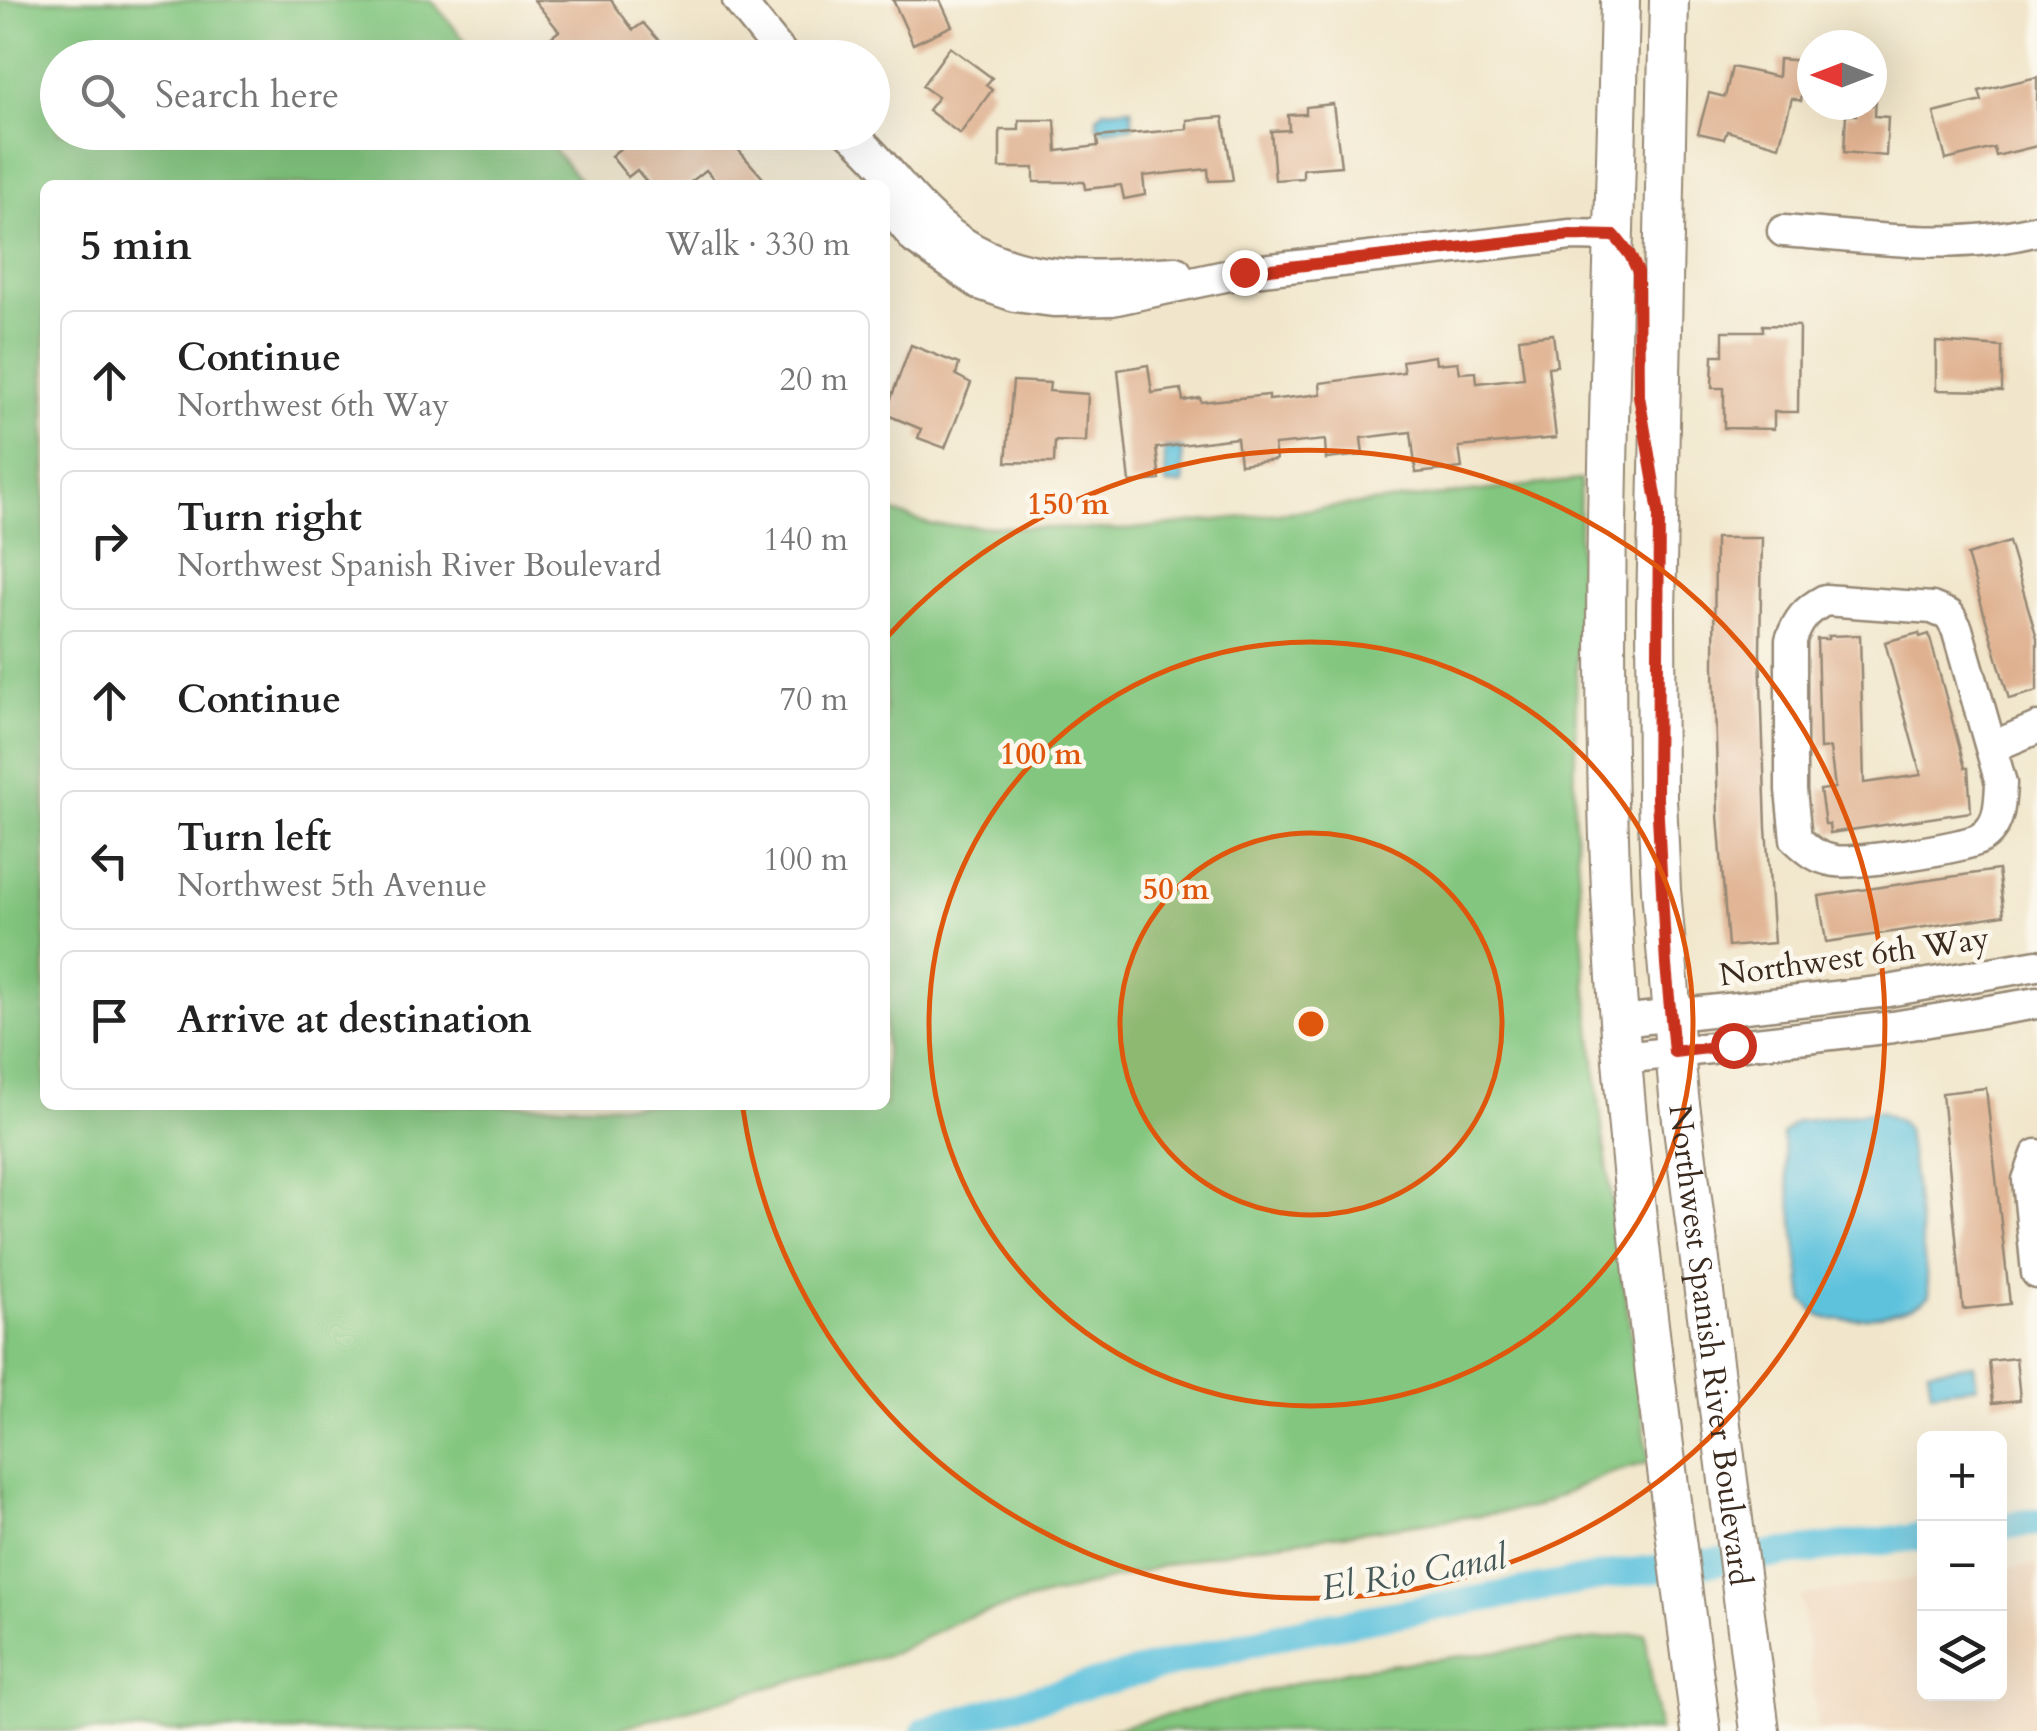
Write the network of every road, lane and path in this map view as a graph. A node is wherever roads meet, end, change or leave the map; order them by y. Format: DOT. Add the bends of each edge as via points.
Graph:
graph roads {
  1 [pos="738,0"];
  2 [pos="1620,0"];
  3 [pos="1670,0"];
  4 [pos="770,40"];
  5 [pos="849,150"];
  6 [pos="864,150"];
  7 [pos="870,180"];
  8 [pos="890,208"];
  9 [pos="2037,230"];
  10 [pos="1783,231"];
  11 [pos="1615,236"];
  12 [pos="1244,272"];
  13 [pos="1659,513"];
  14 [pos="2037,728"];
  15 [pos="1992,747"];
  16 [pos="2037,965"];
  17 [pos="2037,1003"];
  18 [pos="1621,1020"];
  19 [pos="1673,1034"];
  20 [pos="1624,1058"];
  21 [pos="2037,1155"];
  22 [pos="2037,1273"];
  23 [pos="1701,1731"];
  24 [pos="1760,1731"];
  1 -- 4 [label="street"];
  2 -- 11 [label="main road, Northwest Spanish River Boulevard"];
  3 -- 13 [label="main road, Northwest Spanish River Boulevard"];
  5 -- 7 [label="street"];
  6 -- 12 [label="street" via="956,239 1004,265 1066,277"];
  8 -- 12 [label="street" via="942,260 1015,296 1112,300"];
  9 -- 10 [label="street" via="1968,242"];
  11 -- 12 [label="street" via="1571,235"];
  11 -- 13 [label="main road" via="1638,272 1639,396"];
  11 -- 18 [label="main road, Northwest Spanish River Boulevard" via="1607,724"];
  13 -- 19 [label="main road, Northwest Spanish River Boulevard" via="1657,798"];
  14 -- 15 [label="street"];
  15 -- 15 [label="street" via="2000,807 1980,839 1839,862 1814,856 1796,839 1791,790 1791,640 1797,623 1825,600 1920,606 1948,615 1958,629"];
  16 -- 19 [label="street, Northwest 6th Way"];
  17 -- 19 [label="street, Northwest 6th Way" via="1893,1028"];
  18 -- 19 [label="street, Northwest 6th Way"];
  18 -- 20 [label="main road, Northwest Spanish River Boulevard"];
  19 -- 20 [label="street, Northwest 6th Way"];
  19 -- 24 [label="main road, Northwest Spanish River Boulevard"];
  20 -- 23 [label="main road, Northwest Spanish River Boulevard" via="1646,1300"];
  21 -- 22 [label="street" via="2028,1180"];
}
